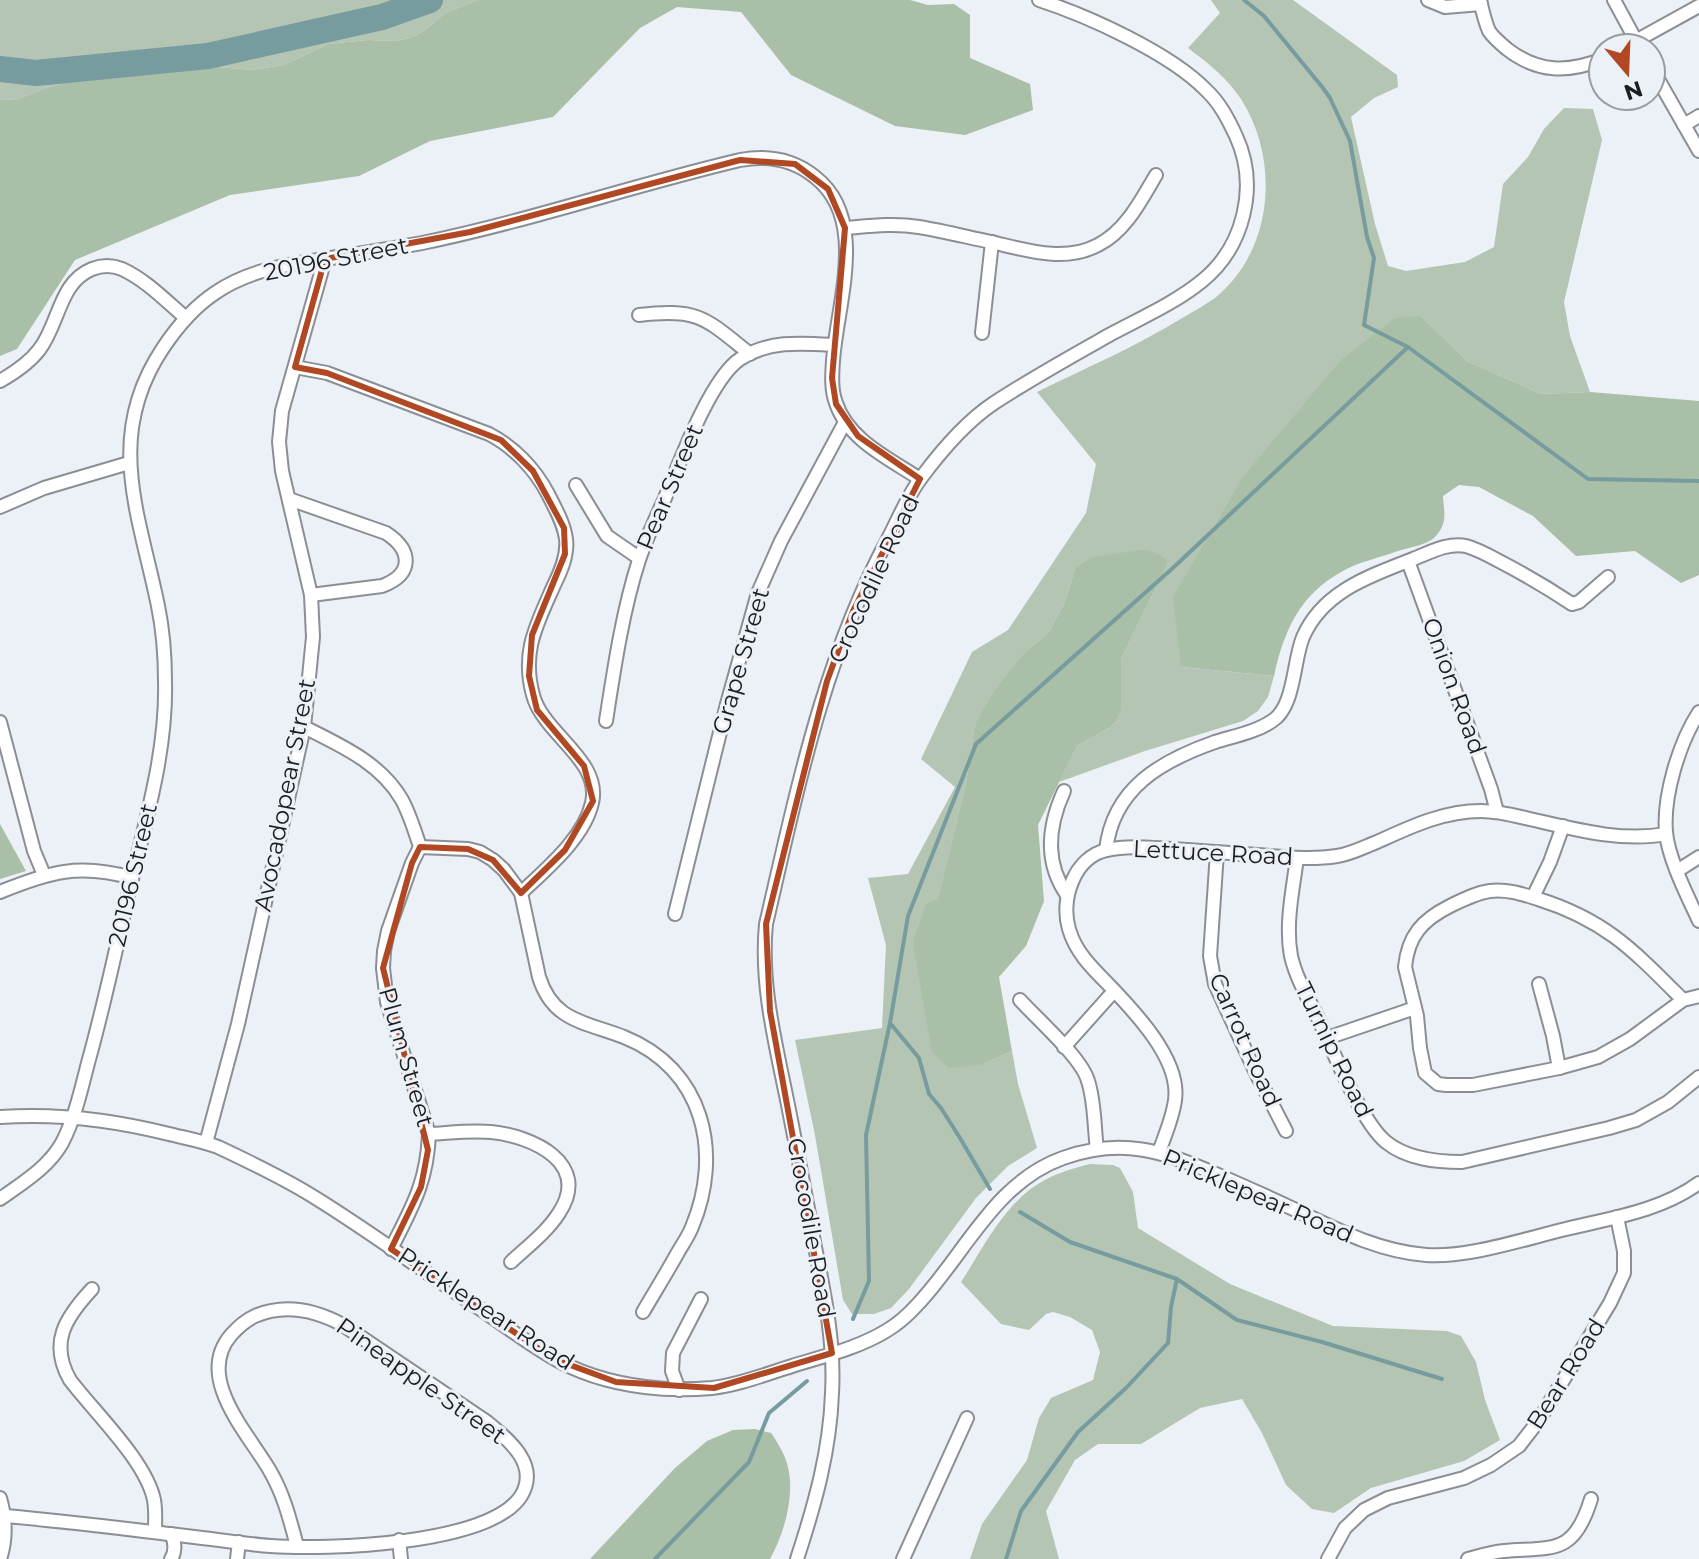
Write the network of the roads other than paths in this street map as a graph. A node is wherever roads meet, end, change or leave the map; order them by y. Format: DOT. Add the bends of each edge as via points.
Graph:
graph roads {
  1 [pos="1039,0"];
  2 [pos="1428,0"];
  3 [pos="1614,0"];
  4 [pos="1480,2"];
  5 [pos="1696,5"];
  6 [pos="1631,32"];
  7 [pos="1656,32"];
  8 [pos="1587,65"];
  9 [pos="1667,95"];
  10 [pos="1699,116"];
  11 [pos="1684,125"];
  12 [pos="1699,151"];
  13 [pos="1156,175"];
  14 [pos="845,228"];
  15 [pos="992,242"];
  16 [pos="325,259"];
  17 [pos="639,315"];
  18 [pos="186,318"];
  19 [pos="982,333"];
  20 [pos="834,345"];
  21 [pos="750,354"];
  22 [pos="295,367"];
  23 [pos="0,381"];
  24 [pos="845,422"];
  25 [pos="129,463"];
  26 [pos="920,479"];
  27 [pos="576,485"];
  28 [pos="289,499"];
  29 [pos="0,507"];
  30 [pos="639,558"];
  31 [pos="1408,561"];
  32 [pos="1608,577"];
  33 [pos="311,595"];
  34 [pos="1699,712"];
  35 [pos="606,721"];
  36 [pos="0,722"];
  37 [pos="304,727"];
  38 [pos="1064,791"];
  39 [pos="1497,812"];
  40 [pos="1563,826"];
  41 [pos="1666,834"];
  42 [pos="420,847"];
  43 [pos="1106,850"];
  44 [pos="1217,852"];
  45 [pos="1699,857"];
  46 [pos="1297,858"];
  47 [pos="1677,871"];
  48 [pos="44,875"];
  49 [pos="132,878"];
  50 [pos="0,892"];
  51 [pos="521,893"];
  52 [pos="1067,895"];
  53 [pos="1533,897"];
  54 [pos="675,914"];
  55 [pos="1699,921"];
  56 [pos="1539,984"];
  57 [pos="1114,991"];
  58 [pos="1699,996"];
  59 [pos="1020,1000"];
  60 [pos="1683,1000"];
  61 [pos="1415,1008"];
  62 [pos="1327,1038"];
  63 [pos="1064,1047"];
  64 [pos="1559,1068"];
  65 [pos="1699,1077"];
  66 [pos="0,1117"];
  67 [pos="73,1117"];
  68 [pos="1286,1131"];
  69 [pos="429,1134"];
  70 [pos="206,1143"];
  71 [pos="1097,1149"];
  72 [pos="1159,1152"];
  73 [pos="1699,1183"];
  74 [pos="0,1199"];
  75 [pos="1617,1217"];
  76 [pos="391,1249"];
  77 [pos="511,1262"];
  78 [pos="92,1289"];
  79 [pos="701,1299"];
  80 [pos="643,1312"];
  81 [pos="832,1353"];
  82 [pos="679,1390"];
  83 [pos="967,1418"];
  84 [pos="0,1498"];
  85 [pos="1591,1499"];
  86 [pos="5,1516"];
  87 [pos="155,1532"];
  88 [pos="171,1534"];
  89 [pos="399,1540"];
  90 [pos="239,1542"];
  91 [pos="297,1546"];
  92 [pos="170,1556"];
  93 [pos="0,1559"];
  94 [pos="237,1559"];
  95 [pos="401,1559"];
  96 [pos="797,1559"];
  97 [pos="903,1559"];
  98 [pos="1328,1559"];
  99 [pos="1468,1559"];
  1 -- 26 [label="street, Crocodile Road" via="1130,38 1207,90 1239,142 1247,201 1237,237 1202,281 990,406"];
  2 -- 4 [label="street" via="1445,7"];
  3 -- 6 [label="street"];
  4 -- 8 [label="street" via="1490,31 1531,64 1559,69"];
  5 -- 7 [label="street"];
  9 -- 11 [label="street"];
  10 -- 11 [label="street"];
  11 -- 12 [label="street"];
  13 -- 15 [label="street" via="1134,212 1098,245 1077,253 1044,254"];
  14 -- 15 [label="street" via="894,224"];
  14 -- 16 [label="street, 20196 Street" via="835,201 818,179 795,164 754,158 470,232"];
  14 -- 20 [label="street, 20196 Street"];
  15 -- 19 [label="street"];
  16 -- 18 [label="street, 20196 Street" via="243,278 213,294"];
  16 -- 22 [label="street, Avocadopear Street"];
  17 -- 21 [label="street" via="667,311 700,317"];
  18 -- 23 [label="street" via="130,273 100,267 71,286 40,349"];
  18 -- 25 [label="street, 20196 Street" via="146,377 133,420"];
  20 -- 21 [label="street, Pear Street" via="793,342"];
  20 -- 24 [label="street, 20196 Street" via="834,396"];
  21 -- 30 [label="street, Pear Street" via="725,374 704,409"];
  22 -- 28 [label="street, Avocadopear Street" via="279,442"];
  22 -- 51 [label="street" via="327,373 489,434 533,471 555,507 564,528 565,554 532,635 529,676 537,710 578,756 593,801 565,850"];
  24 -- 26 [label="street, 20196 Street"];
  24 -- 54 [label="street, Grape Street" via="758,593"];
  25 -- 29 [label="street"];
  25 -- 49 [label="street, 20196 Street" via="159,609 165,683 162,737"];
  26 -- 81 [label="street, Crocodile Road" via="879,554 827,681 766,924 770,1011"];
  27 -- 30 [label="street" via="607,536"];
  28 -- 33 [label="street, Avocadopear Street"];
  28 -- 33 [label="street" via="386,533 406,554 405,569 390,583"];
  30 -- 35 [label="street, Pear Street"];
  31 -- 32 [label="street" via="1446,547 1469,547 1572,604"];
  31 -- 39 [label="street, Onion Road"];
  31 -- 43 [label="street" via="1365,578 1332,599 1304,635 1281,714 1145,778 1122,801"];
  33 -- 37 [label="street, Avocadopear Street" via="313,637"];
  34 -- 41 [label="street" via="1685,736 1672,781"];
  36 -- 48 [label="street"];
  37 -- 42 [label="street" via="344,747 387,780 409,815"];
  37 -- 70 [label="street, Avocadopear Street"];
  38 -- 52 [label="street" via="1050,842 1055,873"];
  39 -- 40 [label="street, Lettuce Road"];
  39 -- 46 [label="street, Lettuce Road" via="1449,814 1342,856"];
  40 -- 41 [label="street, Lettuce Road" via="1631,837"];
  40 -- 53 [label="street"];
  41 -- 47 [label="street"];
  42 -- 51 [label="street" via="480,852 504,870"];
  42 -- 69 [label="street, Plum Street" via="388,931 383,968 387,1002"];
  43 -- 44 [label="street, Lettuce Road"];
  43 -- 52 [label="street, Lettuce Road" via="1080,869"];
  44 -- 46 [label="street, Lettuce Road"];
  44 -- 68 [label="street, Carrot Road" via="1210,956 1215,984"];
  45 -- 47 [label="street"];
  46 -- 62 [label="street, Turnip Road" via="1291,957"];
  47 -- 55 [label="street"];
  48 -- 49 [label="street" via="88,870"];
  48 -- 50 [label="street"];
  49 -- 67 [label="street, 20196 Street"];
  51 -- 80 [label="street" via="539,977 554,1005 570,1018 654,1053 688,1089 699,1110 705,1133 703,1196 692,1229"];
  52 -- 57 [label="street" via="1073,940"];
  53 -- 60 [label="street" via="1615,935"];
  53 -- 61 [label="street" via="1486,891 1435,913 1409,944 1405,967"];
  56 -- 64 [label="street"];
  57 -- 63 [label="street"];
  57 -- 72 [label="street" via="1162,1048 1173,1080 1175,1100"];
  58 -- 60 [label="street"];
  59 -- 63 [label="street"];
  60 -- 64 [label="street" via="1611,1051"];
  61 -- 62 [label="street"];
  61 -- 64 [label="street" via="1425,1073 1438,1084 1473,1085"];
  62 -- 65 [label="street, Turnip Road" via="1379,1136 1415,1157 1441,1162 1462,1162 1636,1120"];
  63 -- 71 [label="street" via="1088,1081"];
  66 -- 67 [label="street, Pricklepear Road"];
  67 -- 70 [label="street, Pricklepear Road"];
  67 -- 74 [label="street, 20196 Street" via="54,1154"];
  69 -- 76 [label="street, Plum Street" via="421,1187"];
  69 -- 77 [label="street" via="499,1133 537,1145 564,1166 567,1194 559,1213"];
  70 -- 76 [label="street, Pricklepear Road" via="313,1196"];
  71 -- 72 [label="street, Pricklepear Road"];
  71 -- 81 [label="street, Pricklepear Road" via="1057,1160 1011,1189 901,1321"];
  72 -- 75 [label="street, Pricklepear Road" via="1367,1242 1426,1255 1473,1251"];
  73 -- 75 [label="street, Pricklepear Road" via="1673,1199"];
  75 -- 98 [label="street, Bear Road" via="1624,1273 1519,1446 1464,1478 1388,1498 1364,1510 1345,1528"];
  76 -- 82 [label="street, Pricklepear Road" via="554,1359 616,1382"];
  78 -- 87 [label="street" via="67,1320 60,1357 70,1380 148,1482 155,1502"];
  79 -- 82 [label="street" via="673,1353"];
  81 -- 82 [label="street, Pricklepear Road" via="737,1383"];
  81 -- 96 [label="street, Crocodile Road" via="824,1467"];
  83 -- 97 [label="street"];
  84 -- 86 [label="street"];
  85 -- 99 [label="street" via="1580,1527 1558,1545"];
  86 -- 87 [label="street, Pineapple Street"];
  86 -- 93 [label="street"];
  87 -- 88 [label="street, Pineapple Street"];
  88 -- 90 [label="street, Pineapple Street"];
  88 -- 92 [label="street" via="175,1541"];
  89 -- 91 [label="street, Pineapple Street"];
  89 -- 91 [label="street, Pineapple Street" via="460,1530 509,1510 524,1490 524,1462 487,1422 343,1325 305,1310 277,1309 252,1318 233,1333 221,1352 219,1377 230,1408 278,1486"];
  89 -- 95 [label="street"];
  90 -- 91 [label="street, Pineapple Street"];
  90 -- 94 [label="street"];
}
